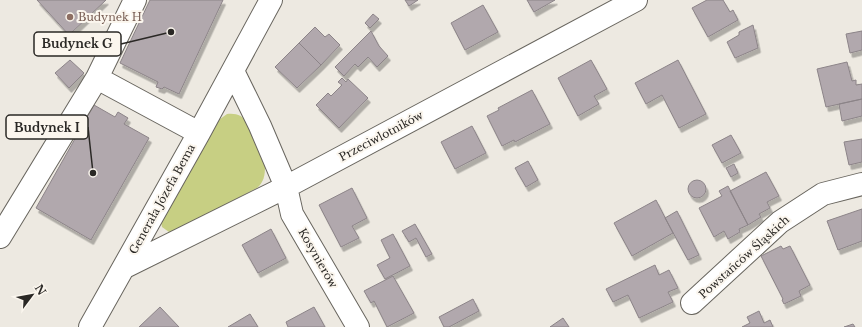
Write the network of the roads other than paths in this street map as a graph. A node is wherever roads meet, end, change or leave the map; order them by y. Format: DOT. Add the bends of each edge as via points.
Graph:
graph roads {
  1 [pos="135,0"];
  2 [pos="271,0"];
  3 [pos="636,0"];
  4 [pos="233,71"];
  5 [pos="97,78"];
  6 [pos="199,133"];
  7 [pos="862,184"];
  8 [pos="286,187"];
  9 [pos="0,237"];
  10 [pos="125,267"];
  11 [pos="692,303"];
  12 [pos="90,327"];
  13 [pos="358,327"];
  1 -- 5 [label="street"];
  2 -- 4 [label="street, Generała Józefa Bema"];
  3 -- 8 [label="street, Przeciwlotników"];
  4 -- 6 [label="street, Generała Józefa Bema"];
  4 -- 8 [label="street"];
  5 -- 6 [label="street"];
  5 -- 9 [label="street"];
  6 -- 10 [label="street, Generała Józefa Bema"];
  7 -- 11 [label="street, Powstańców Śląskich" via="823,194 780,222"];
  8 -- 10 [label="street, Przeciwlotników"];
  8 -- 13 [label="street, Kosynierów" via="292,214"];
  10 -- 12 [label="street, Generała Józefa Bema"];
}
